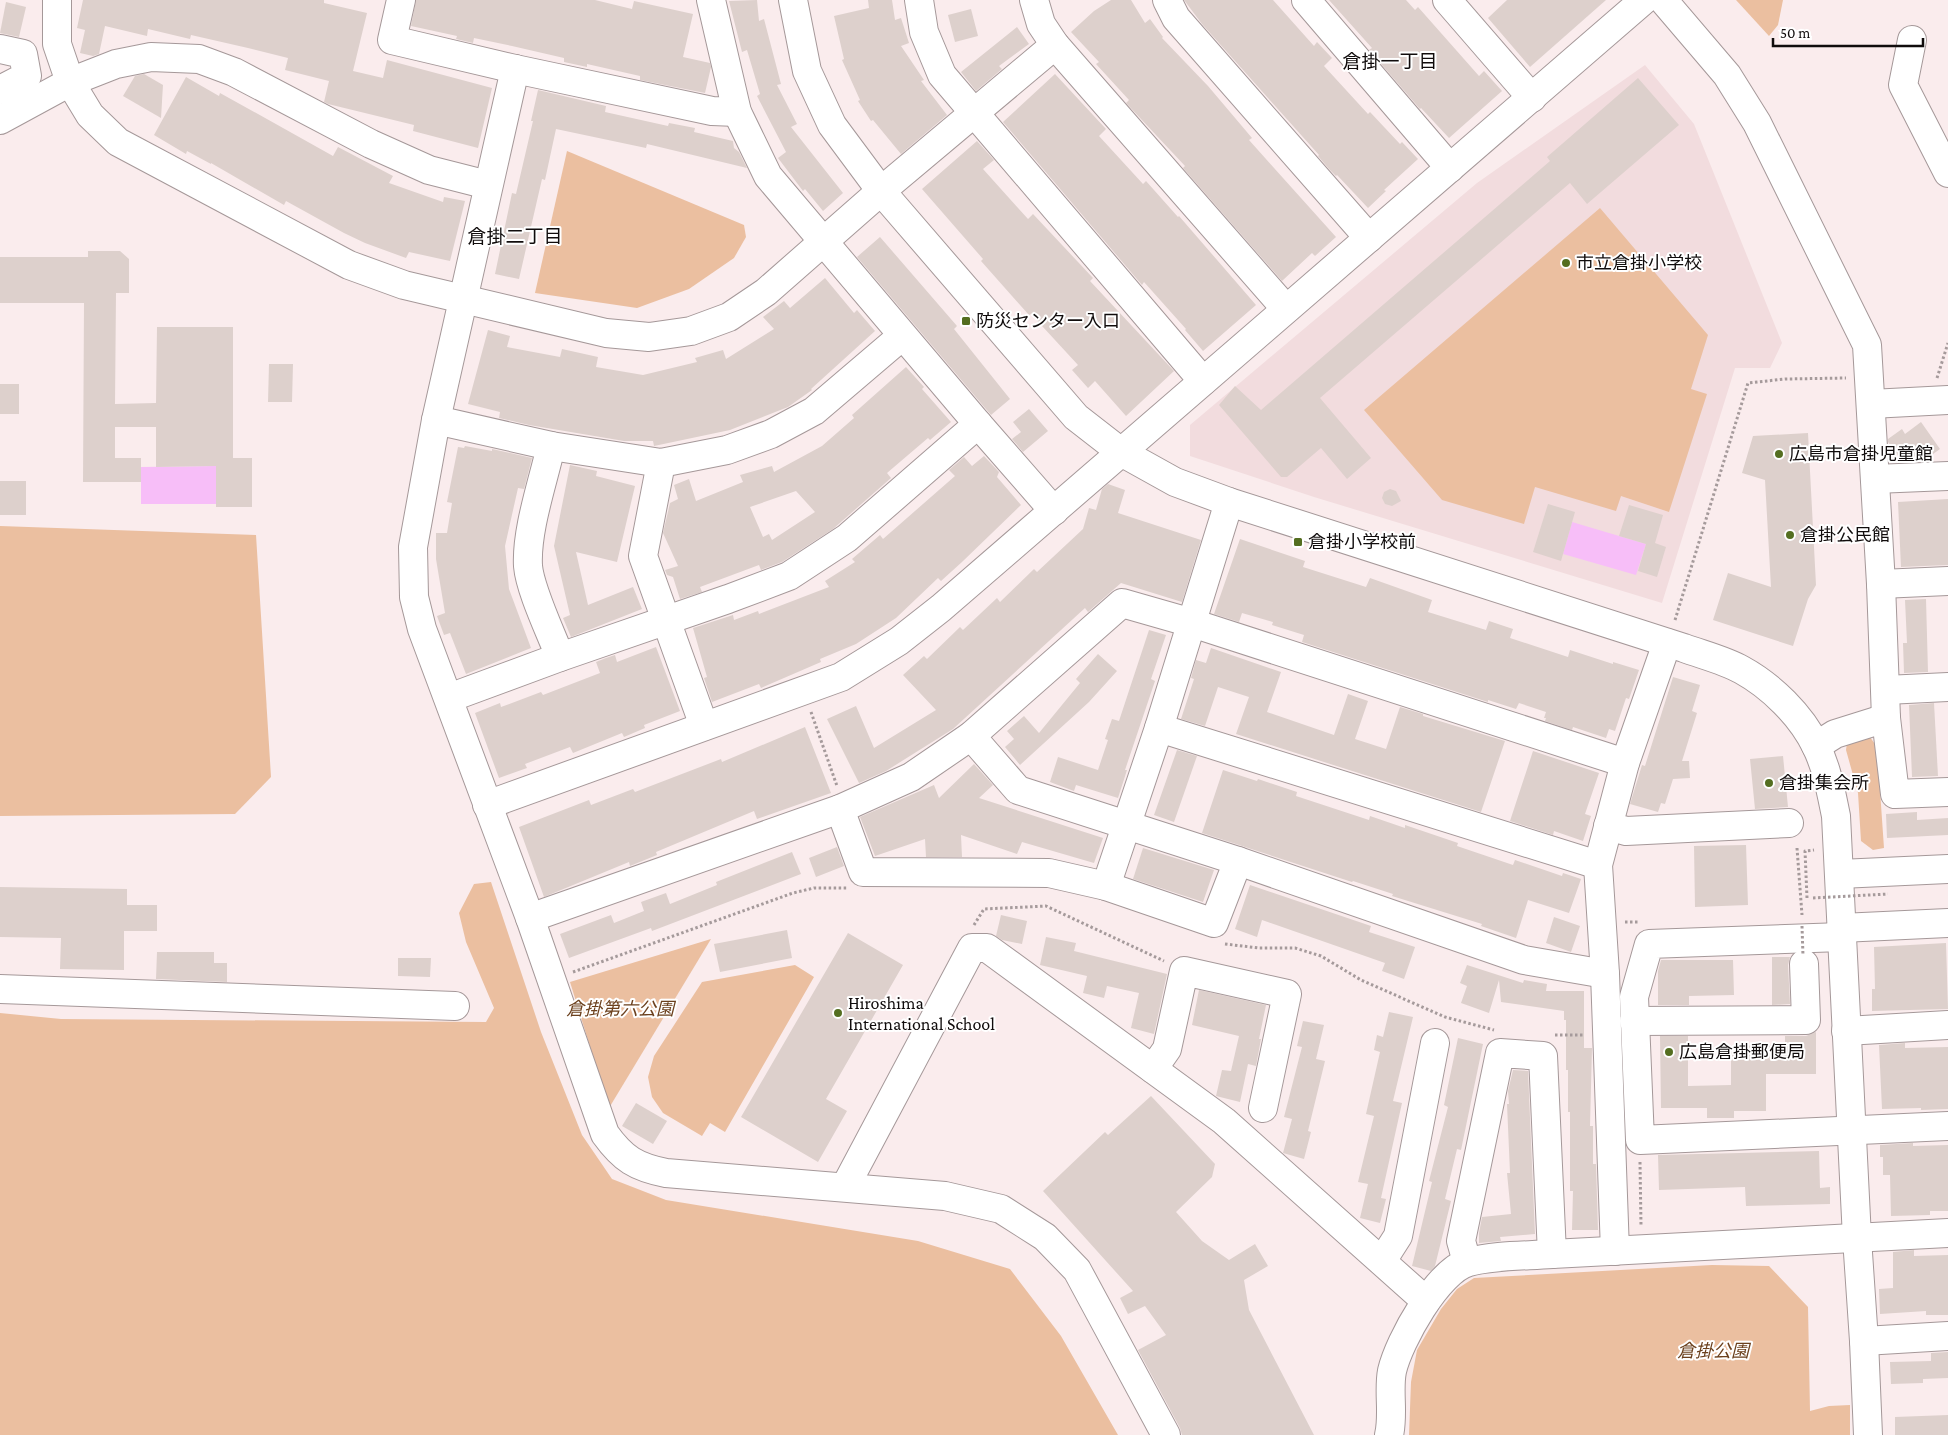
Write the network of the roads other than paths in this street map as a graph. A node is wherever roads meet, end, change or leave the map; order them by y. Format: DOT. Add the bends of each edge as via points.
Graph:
graph roads {
  1 [pos="56,0"];
  2 [pos="401,0"];
  3 [pos="711,0"];
  4 [pos="793,0"];
  5 [pos="919,0"];
  6 [pos="1034,0"];
  7 [pos="1167,0"];
  8 [pos="1306,0"];
  9 [pos="1644,0"];
  10 [pos="1663,0"];
  11 [pos="1461,5"];
  12 [pos="1912,40"];
  13 [pos="1055,45"];
  14 [pos="0,49"];
  15 [pos="515,69"];
  16 [pos="70,82"];
  17 [pos="0,90"];
  18 [pos="1532,98"];
  19 [pos="737,112"];
  20 [pos="973,113"];
  21 [pos="0,120"];
  22 [pos="1450,168"];
  23 [pos="1948,173"];
  24 [pos="488,185"];
  25 [pos="881,191"];
  26 [pos="1369,238"];
  27 [pos="823,242"];
  28 [pos="463,299"];
  29 [pos="1286,309"];
  30 [pos="902,336"];
  31 [pos="1203,381"];
  32 [pos="1942,391"];
  33 [pos="1871,404"];
  34 [pos="436,420"];
  35 [pos="978,424"];
  36 [pos="551,446"];
  37 [pos="1121,452"];
  38 [pos="661,463"];
  39 [pos="1948,476"];
  40 [pos="1875,479"];
  41 [pos="1229,502"];
  42 [pos="1054,511"];
  43 [pos="1948,581"];
  44 [pos="1881,584"];
  45 [pos="666,621"];
  46 [pos="1192,623"];
  47 [pos="1670,633"];
  48 [pos="560,657"];
  49 [pos="1948,687"];
  50 [pos="1886,690"];
  51 [pos="449,698"];
  52 [pos="1886,718"];
  53 [pos="704,726"];
  54 [pos="1159,728"];
  55 [pos="971,736"];
  56 [pos="1816,746"];
  57 [pos="1625,763"];
  58 [pos="1948,792"];
  59 [pos="487,805"];
  60 [pos="842,808"];
  61 [pos="1127,824"];
  62 [pos="1608,826"];
  63 [pos="1793,836"];
  64 [pos="1238,861"];
  65 [pos="1598,865"];
  66 [pos="1948,869"];
  67 [pos="1840,874"];
  68 [pos="1106,886"];
  69 [pos="530,918"];
  70 [pos="1948,922"];
  71 [pos="1841,933"];
  72 [pos="1804,960"];
  73 [pos="1605,974"];
  74 [pos="0,989"];
  75 [pos="455,1006"];
  76 [pos="1634,1021"];
  77 [pos="1948,1025"];
  78 [pos="1846,1031"];
  79 [pos="1435,1043"];
  80 [pos="1153,1069"];
  81 [pos="1263,1108"];
  82 [pos="1948,1126"];
  83 [pos="1851,1131"];
  84 [pos="845,1187"];
  85 [pos="1948,1233"];
  86 [pos="1857,1238"];
  87 [pos="1615,1251"];
  88 [pos="1552,1254"];
  89 [pos="1382,1262"];
  90 [pos="1467,1262"];
  91 [pos="1426,1301"];
  92 [pos="1948,1336"];
  93 [pos="1864,1341"];
  94 [pos="1166,1435"];
  95 [pos="1389,1435"];
  96 [pos="1868,1435"];
  1 -- 16 [label="street" via="57,44"];
  2 -- 15 [label="street" via="392,40"];
  3 -- 19 [label="street"];
  4 -- 25 [label="street" via="807,71 832,125"];
  5 -- 20 [label="street" via="924,32 942,75"];
  6 -- 13 [label="street" via="1041,24"];
  7 -- 26 [label="street" via="1176,18"];
  8 -- 22 [label="street"];
  9 -- 18 [label="street"];
  10 -- 33 [label="street" via="1727,75 1758,123 1867,345"];
  11 -- 18 [label="street"];
  12 -- 23 [label="street" via="1903,85"];
  13 -- 20 [label="street"];
  13 -- 29 [label="street"];
  14 -- 17 [label="street" via="23,54 27,76"];
  15 -- 19 [label="street" via="712,111"];
  15 -- 24 [label="street"];
  16 -- 21 [label="street"];
  16 -- 24 [label="street" via="116,64 151,56 198,59 234,72 371,144 429,170"];
  16 -- 28 [label="street" via="90,115 118,142 349,265 404,285"];
  18 -- 22 [label="street"];
  19 -- 27 [label="street" via="768,176"];
  20 -- 25 [label="street"];
  20 -- 31 [label="street"];
  22 -- 26 [label="street"];
  24 -- 28 [label="street"];
  25 -- 27 [label="street"];
  25 -- 37 [label="street" via="1076,417"];
  26 -- 29 [label="street"];
  27 -- 28 [label="street" via="766,292 729,317 691,331 649,337 606,333"];
  27 -- 30 [label="street"];
  28 -- 34 [label="street"];
  29 -- 31 [label="street"];
  30 -- 35 [label="street"];
  30 -- 38 [label="street" via="814,411 771,434 727,450"];
  31 -- 37 [label="street"];
  32 -- 33 [label="street"];
  33 -- 40 [label="street"];
  34 -- 36 [label="street"];
  34 -- 51 [label="street" via="412,547 414,597 422,629"];
  35 -- 42 [label="street"];
  35 -- 45 [label="street" via="847,538 788,576"];
  36 -- 38 [label="street"];
  36 -- 48 [label="street" via="530,537 528,568"];
  37 -- 41 [label="street" via="1175,482"];
  37 -- 42 [label="street"];
  38 -- 45 [label="street" via="642,556"];
  39 -- 40 [label="street"];
  40 -- 44 [label="street"];
  41 -- 46 [label="street"];
  41 -- 47 [label="street"];
  42 -- 53 [label="street" via="899,641 841,677"];
  43 -- 44 [label="street"];
  44 -- 50 [label="street"];
  45 -- 48 [label="street"];
  45 -- 53 [label="street"];
  46 -- 54 [label="street"];
  46 -- 55 [label="street" via="1122,603"];
  46 -- 57 [label="street"];
  47 -- 56 [label="street" via="1741,670 1772,691 1796,716"];
  47 -- 57 [label="street"];
  48 -- 51 [label="street"];
  49 -- 50 [label="street"];
  50 -- 52 [label="street"];
  51 -- 59 [label="street"];
  52 -- 56 [label="street" via="1835,734"];
  52 -- 58 [label="street" via="1895,794"];
  53 -- 59 [label="street"];
  54 -- 61 [label="street"];
  54 -- 65 [label="street"];
  55 -- 60 [label="street" via="911,778"];
  55 -- 61 [label="street" via="1018,790"];
  56 -- 67 [label="street" via="1830,785 1836,816"];
  57 -- 62 [label="street"];
  59 -- 69 [label="street"];
  60 -- 68 [label="street" via="863,872 1049,873"];
  60 -- 69 [label="street"];
  61 -- 64 [label="street"];
  61 -- 68 [label="street"];
  62 -- 63 [label="street" via="1626,830"];
  62 -- 65 [label="street"];
  64 -- 68 [label="street" via="1214,923"];
  64 -- 73 [label="street" via="1524,960"];
  65 -- 73 [label="street"];
  66 -- 67 [label="street"];
  67 -- 71 [label="street"];
  69 -- 84 [label="street" via="605,1134 629,1161 666,1173"];
  70 -- 71 [label="street"];
  71 -- 76 [label="street" via="1649,944 1634,997"];
  71 -- 78 [label="street"];
  72 -- 76 [label="street" via="1806,1020"];
  73 -- 87 [label="street"];
  74 -- 75 [label="street"];
  76 -- 83 [label="street" via="1640,1140"];
  77 -- 78 [label="street"];
  78 -- 83 [label="street"];
  79 -- 89 [label="street" via="1398,1236"];
  80 -- 81 [label="street" via="1167,1049 1184,971 1287,994"];
  80 -- 84 [label="street" via="987,948 972,948"];
  80 -- 89 [label="street" via="1224,1121"];
  82 -- 83 [label="street"];
  83 -- 86 [label="street"];
  84 -- 94 [label="street" via="944,1196 1001,1209 1045,1237 1077,1270"];
  85 -- 86 [label="street"];
  86 -- 87 [label="street"];
  86 -- 93 [label="street"];
  87 -- 88 [label="street"];
  88 -- 90 [label="street"];
  88 -- 90 [label="street" via="1543,1056 1500,1053 1461,1241"];
  89 -- 91 [label="street"];
  90 -- 91 [label="street" via="1444,1278"];
  91 -- 95 [label="street" via="1398,1352 1392,1372"];
  92 -- 93 [label="street"];
  93 -- 96 [label="street"];
}
